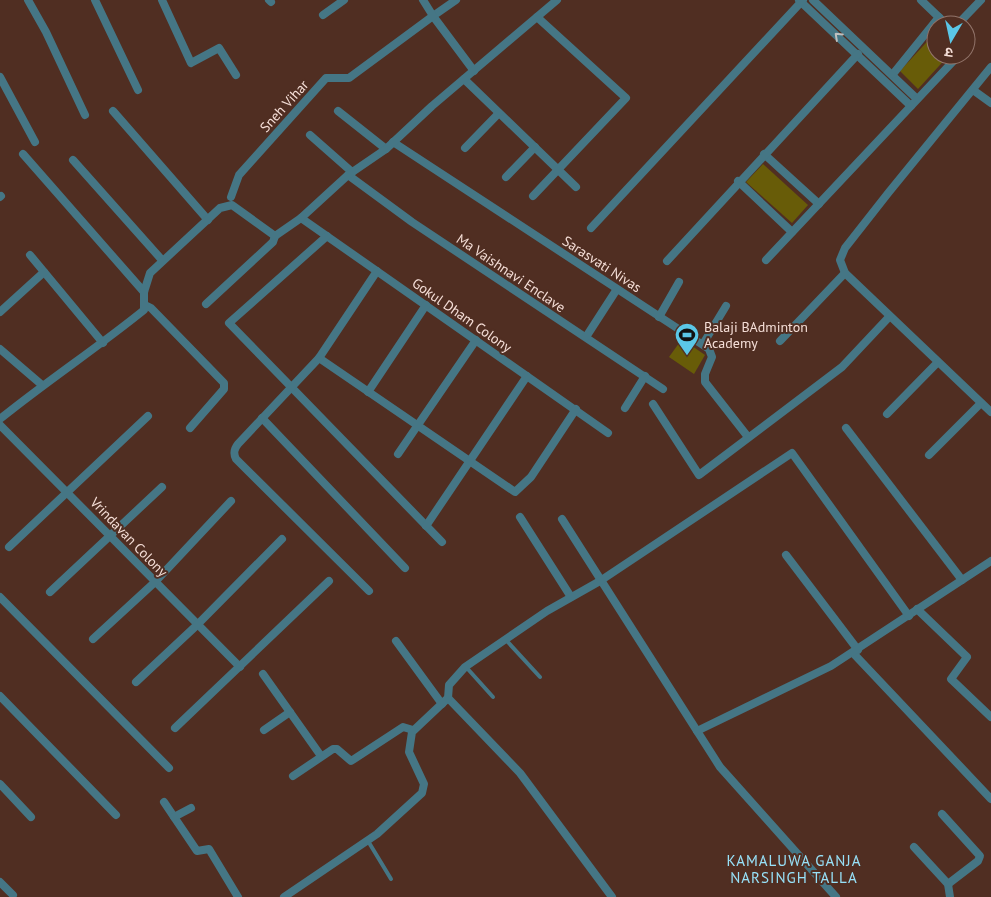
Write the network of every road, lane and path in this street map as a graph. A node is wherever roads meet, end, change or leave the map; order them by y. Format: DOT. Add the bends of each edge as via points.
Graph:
graph roads {
  1 [pos="28,0"];
  2 [pos="96,0"];
  3 [pos="162,0"];
  4 [pos="344,0"];
  5 [pos="423,0"];
  6 [pos="456,0"];
  7 [pos="557,0"];
  8 [pos="813,0"];
  9 [pos="921,0"];
  10 [pos="981,0"];
  11 [pos="801,1"];
  12 [pos="323,14"];
  13 [pos="937,15"];
  14 [pos="966,15"];
  15 [pos="433,16"];
  16 [pos="537,17"];
  17 [pos="926,33"];
  18 [pos="858,54"];
  19 [pos="883,64"];
  20 [pos="950,65"];
  21 [pos="991,67"];
  22 [pos="474,70"];
  23 [pos="875,71"];
  24 [pos="893,74"];
  25 [pos="236,75"];
  26 [pos="0,77"];
  27 [pos="464,79"];
  28 [pos="138,90"];
  29 [pos="973,90"];
  30 [pos="918,99"];
  31 [pos="991,103"];
  32 [pos="911,106"];
  33 [pos="113,111"];
  34 [pos="338,111"];
  35 [pos="500,113"];
  36 [pos="84,115"];
  37 [pos="310,135"];
  38 [pos="35,142"];
  39 [pos="393,142"];
  40 [pos="534,147"];
  41 [pos="465,148"];
  42 [pos="386,149"];
  43 [pos="23,154"];
  44 [pos="764,154"];
  45 [pos="72,160"];
  46 [pos="559,170"];
  47 [pos="350,173"];
  48 [pos="506,177"];
  49 [pos="738,181"];
  50 [pos="576,187"];
  51 [pos="534,196"];
  52 [pos="231,197"];
  53 [pos="819,204"];
  54 [pos="301,218"];
  55 [pos="208,220"];
  56 [pos="591,228"];
  57 [pos="792,232"];
  58 [pos="275,236"];
  59 [pos="327,236"];
  60 [pos="30,255"];
  61 [pos="162,260"];
  62 [pos="667,260"];
  63 [pos="766,260"];
  64 [pos="377,271"];
  65 [pos="44,272"];
  66 [pos="845,274"];
  67 [pos="679,282"];
  68 [pos="618,289"];
  69 [pos="144,292"];
  70 [pos="206,304"];
  71 [pos="145,305"];
  72 [pos="426,305"];
  73 [pos="726,306"];
  74 [pos="0,312"];
  75 [pos="659,316"];
  76 [pos="889,317"];
  77 [pos="586,337"];
  78 [pos="476,340"];
  79 [pos="780,341"];
  80 [pos="103,343"];
  81 [pos="702,344"];
  82 [pos="0,349"];
  83 [pos="319,358"];
  84 [pos="938,362"];
  85 [pos="527,376"];
  86 [pos="644,376"];
  87 [pos="42,385"];
  88 [pos="291,388"];
  89 [pos="663,389"];
  90 [pos="368,392"];
  91 [pos="982,403"];
  92 [pos="653,404"];
  93 [pos="625,408"];
  94 [pos="576,409"];
  95 [pos="991,412"];
  96 [pos="887,414"];
  97 [pos="148,416"];
  98 [pos="262,418"];
  99 [pos="0,419"];
  100 [pos="0,425"];
  101 [pos="418,426"];
  102 [pos="190,428"];
  103 [pos="846,428"];
  104 [pos="608,433"];
  105 [pos="748,437"];
  106 [pos="398,454"];
  107 [pos="929,456"];
  108 [pos="469,461"];
  109 [pos="162,487"];
  110 [pos="68,492"];
  111 [pos="232,501"];
  112 [pos="520,517"];
  113 [pos="562,519"];
  114 [pos="426,526"];
  115 [pos="111,536"];
  116 [pos="282,539"];
  117 [pos="442,542"];
  118 [pos="9,547"];
  119 [pos="786,555"];
  120 [pos="991,561"];
  121 [pos="405,568"];
  122 [pos="962,580"];
  123 [pos="329,581"];
  124 [pos="600,581"];
  125 [pos="155,582"];
  126 [pos="370,591"];
  127 [pos="50,592"];
  128 [pos="0,597"];
  129 [pos="570,597"];
  130 [pos="917,609"];
  131 [pos="909,616"];
  132 [pos="197,625"];
  133 [pos="93,638"];
  134 [pos="505,640"];
  135 [pos="396,641"];
  136 [pos="856,651"];
  137 [pos="240,667"];
  138 [pos="465,667"];
  139 [pos="263,674"];
  140 [pos="540,677"];
  141 [pos="136,682"];
  142 [pos="0,696"];
  143 [pos="493,697"];
  144 [pos="445,701"];
  145 [pos="290,712"];
  146 [pos="991,717"];
  147 [pos="175,728"];
  148 [pos="264,730"];
  149 [pos="413,730"];
  150 [pos="696,731"];
  151 [pos="321,756"];
  152 [pos="169,768"];
  153 [pos="293,776"];
  154 [pos="0,784"];
  155 [pos="991,799"];
  156 [pos="164,802"];
  157 [pos="191,808"];
  158 [pos="942,814"];
  159 [pos="116,815"];
  160 [pos="31,817"];
  161 [pos="174,817"];
  162 [pos="367,840"];
  163 [pos="914,847"];
  164 [pos="391,879"];
  165 [pos="0,882"];
  166 [pos="948,884"];
  167 [pos="13,896"];
  168 [pos="238,897"];
  169 [pos="284,897"];
  170 [pos="612,897"];
  171 [pos="836,897"];
  172 [pos="950,897"];
  1 -- 36 [label="street"];
  2 -- 28 [label="street"];
  3 -- 25 [label="street" via="192,63 219,48"];
  4 -- 12 [label="street"];
  5 -- 15 [label="street"];
  6 -- 15 [label="street, Sneh Vihar"];
  7 -- 16 [label="street"];
  8 -- 19 [label="street"];
  9 -- 13 [label="street"];
  10 -- 14 [label="street"];
  18 -- 11 [label="street, one-way"];
  11 -- 56 [label="street"];
  15 -- 22 [label="street"];
  15 -- 52 [label="street, Sneh Vihar" via="348,78 326,78 239,175"];
  16 -- 22 [label="street"];
  16 -- 46 [label="street" via="626,98"];
  17 -- 24 [label="street"];
  18 -- 23 [label="street"];
  18 -- 44 [label="street"];
  19 -- 23 [label="street"];
  19 -- 24 [label="street"];
  20 -- 30 [label="street"];
  21 -- 29 [label="street"];
  22 -- 27 [label="street"];
  23 -- 32 [label="street"];
  24 -- 30 [label="street"];
  26 -- 38 [label="street"];
  27 -- 35 [label="street"];
  27 -- 39 [label="street"];
  29 -- 31 [label="street"];
  29 -- 66 [label="street" via="845,248 840,260"];
  30 -- 32 [label="street"];
  32 -- 53 [label="street"];
  33 -- 55 [label="street"];
  34 -- 42 [label="street"];
  35 -- 40 [label="street"];
  35 -- 41 [label="street"];
  37 -- 47 [label="street, Ma Vaishnavi Enclave"];
  39 -- 42 [label="street"];
  39 -- 68 [label="street, Sarasvati Nivas"];
  40 -- 46 [label="street"];
  40 -- 48 [label="street"];
  42 -- 47 [label="street"];
  43 -- 69 [label="street"];
  44 -- 49 [label="street"];
  44 -- 53 [label="street"];
  45 -- 61 [label="street"];
  46 -- 50 [label="street"];
  46 -- 51 [label="street"];
  47 -- 54 [label="street"];
  47 -- 77 [label="street, Ma Vaishnavi Enclave" via="412,222"];
  49 -- 57 [label="street"];
  49 -- 62 [label="street"];
  53 -- 57 [label="street"];
  54 -- 58 [label="street"];
  54 -- 59 [label="street, Gokul Dham Colony"];
  55 -- 58 [label="street" via="220,208 232,205"];
  55 -- 61 [label="street"];
  57 -- 63 [label="street"];
  58 -- 70 [label="street" via="273,242"];
  59 -- 64 [label="street, Gokul Dham Colony"];
  59 -- 88 [label="street" via="229,323"];
  60 -- 65 [label="street"];
  61 -- 69 [label="street" via="150,273"];
  64 -- 72 [label="street, Gokul Dham Colony"];
  64 -- 83 [label="street"];
  65 -- 74 [label="street"];
  65 -- 80 [label="street"];
  66 -- 76 [label="street"];
  66 -- 79 [label="street"];
  67 -- 75 [label="street"];
  68 -- 75 [label="street, Sarasvati Nivas"];
  68 -- 77 [label="street"];
  69 -- 71 [label="street"];
  71 -- 80 [label="street" via="144,310"];
  71 -- 102 [label="street" via="152,308 224,383 224,389"];
  72 -- 78 [label="street, Gokul Dham Colony"];
  72 -- 90 [label="street"];
  73 -- 81 [label="street"];
  75 -- 81 [label="street, Sarasvati Nivas"];
  76 -- 84 [label="street"];
  76 -- 105 [label="street" via="842,367"];
  77 -- 86 [label="street, Ma Vaishnavi Enclave"];
  78 -- 85 [label="street, Gokul Dham Colony"];
  78 -- 101 [label="street"];
  80 -- 87 [label="street"];
  81 -- 105 [label="street" via="712,353 705,382"];
  82 -- 87 [label="street"];
  83 -- 88 [label="street"];
  83 -- 90 [label="street"];
  84 -- 91 [label="street"];
  84 -- 96 [label="street"];
  85 -- 94 [label="street, Gokul Dham Colony"];
  85 -- 108 [label="street"];
  86 -- 89 [label="street, Ma Vaishnavi Enclave"];
  86 -- 93 [label="street"];
  87 -- 99 [label="street"];
  88 -- 98 [label="street"];
  88 -- 114 [label="street"];
  90 -- 101 [label="street"];
  91 -- 95 [label="street"];
  91 -- 107 [label="street"];
  92 -- 105 [label="street" via="699,475"];
  94 -- 104 [label="street, Gokul Dham Colony"];
  94 -- 108 [label="street" via="531,477 515,492"];
  97 -- 110 [label="street"];
  98 -- 121 [label="street"];
  98 -- 126 [label="street" via="234,449 236,459"];
  100 -- 110 [label="street, Vrindavan Colony"];
  101 -- 106 [label="street"];
  101 -- 108 [label="street"];
  103 -- 122 [label="street"];
  108 -- 114 [label="street"];
  109 -- 115 [label="street"];
  110 -- 115 [label="street, Vrindavan Colony"];
  110 -- 118 [label="street"];
  111 -- 125 [label="street"];
  112 -- 129 [label="street"];
  113 -- 124 [label="street"];
  114 -- 117 [label="street"];
  115 -- 125 [label="street, Vrindavan Colony"];
  115 -- 127 [label="street"];
  116 -- 132 [label="street"];
  119 -- 136 [label="street"];
  120 -- 122 [label="street"];
  122 -- 130 [label="street"];
  123 -- 137 [label="street"];
  124 -- 129 [label="street"];
  124 -- 131 [label="street" via="792,453"];
  124 -- 150 [label="street"];
  125 -- 132 [label="street, Vrindavan Colony"];
  125 -- 133 [label="street"];
  128 -- 152 [label="street"];
  129 -- 134 [label="street"];
  130 -- 131 [label="street"];
  130 -- 146 [label="street" via="967,657 951,679"];
  131 -- 136 [label="street"];
  132 -- 137 [label="street, Vrindavan Colony"];
  132 -- 141 [label="street"];
  134 -- 138 [label="street"];
  134 -- 140 [label="lane"];
  135 -- 144 [label="street"];
  136 -- 150 [label="street" via="779,693"];
  136 -- 155 [label="street"];
  137 -- 147 [label="street"];
  138 -- 143 [label="lane"];
  138 -- 144 [label="street" via="450,685"];
  139 -- 145 [label="street"];
  142 -- 159 [label="street"];
  144 -- 149 [label="street"];
  144 -- 170 [label="street" via="520,773"];
  145 -- 148 [label="street"];
  145 -- 151 [label="street"];
  149 -- 151 [label="street" via="403,727 351,761 335,749"];
  149 -- 162 [label="street" via="408,752 425,789"];
  150 -- 171 [label="street" via="720,767"];
  151 -- 153 [label="street"];
  154 -- 160 [label="street"];
  156 -- 161 [label="street"];
  157 -- 161 [label="street"];
  158 -- 166 [label="street" via="980,856"];
  161 -- 168 [label="street" via="197,851 209,849"];
  162 -- 164 [label="lane"];
  162 -- 169 [label="street"];
  163 -- 166 [label="street"];
  165 -- 167 [label="street"];
  166 -- 172 [label="street"];
}
